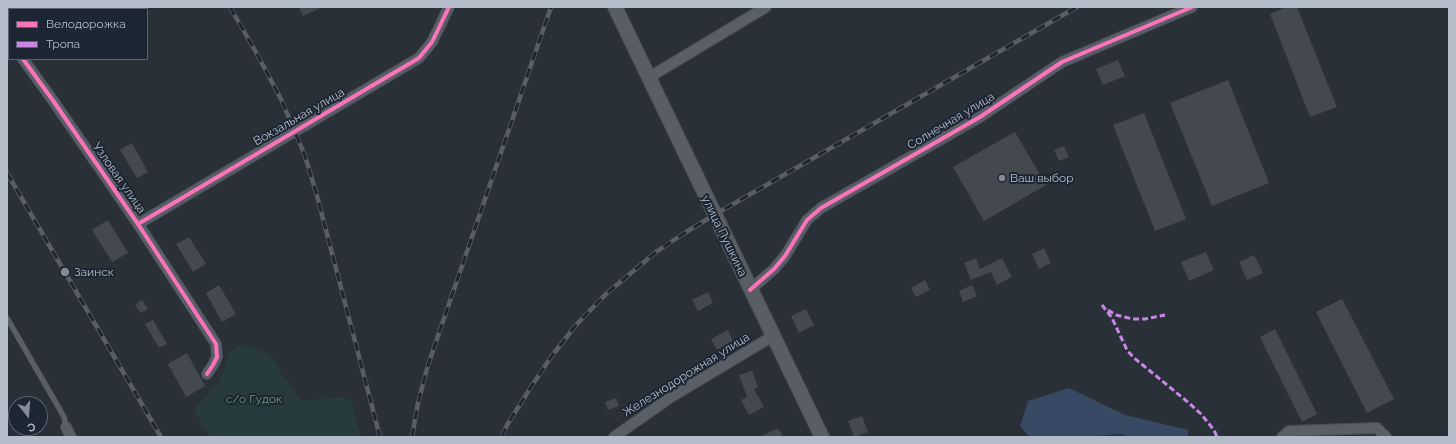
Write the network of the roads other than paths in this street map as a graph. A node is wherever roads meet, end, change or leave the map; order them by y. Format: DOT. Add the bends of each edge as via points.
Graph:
graph roads {
  1 [pos="449,7"];
  2 [pos="615,7"];
  3 [pos="766,7"];
  4 [pos="1192,7"];
  5 [pos="23,60"];
  6 [pos="648,78"];
  7 [pos="138,224"];
  8 [pos="750,290"];
  9 [pos="7,318"];
  10 [pos="773,336"];
  11 [pos="207,374"];
  12 [pos="66,432"];
  13 [pos="71,437"];
  14 [pos="614,437"];
  15 [pos="822,437"];
  16 [pos="1282,437"];
  17 [pos="1386,437"];
  1 -- 7 [label="street, Вокзальная улица" via="432,42 419,58"];
  2 -- 6 [label="main road, улица Пушкина"];
  3 -- 6 [label="street"];
  4 -- 8 [label="street, Солнечная улица" via="1062,62 980,118 821,208 806,220 785,256 774,269"];
  5 -- 7 [label="street, Узловая улица"];
  6 -- 8 [label="main road, улица Пушкина"];
  7 -- 11 [label="street, Узловая улица" via="216,344 217,356"];
  8 -- 10 [label="main road, улица Пушкина"];
  9 -- 12 [label="lane" via="64,417"];
  10 -- 14 [label="street, Железнодорожная улица" via="671,397"];
  10 -- 15 [label="main road, улица Пушкина"];
  12 -- 13 [label="street"];
  16 -- 17 [label="street" via="1289,431 1377,428"];
}
